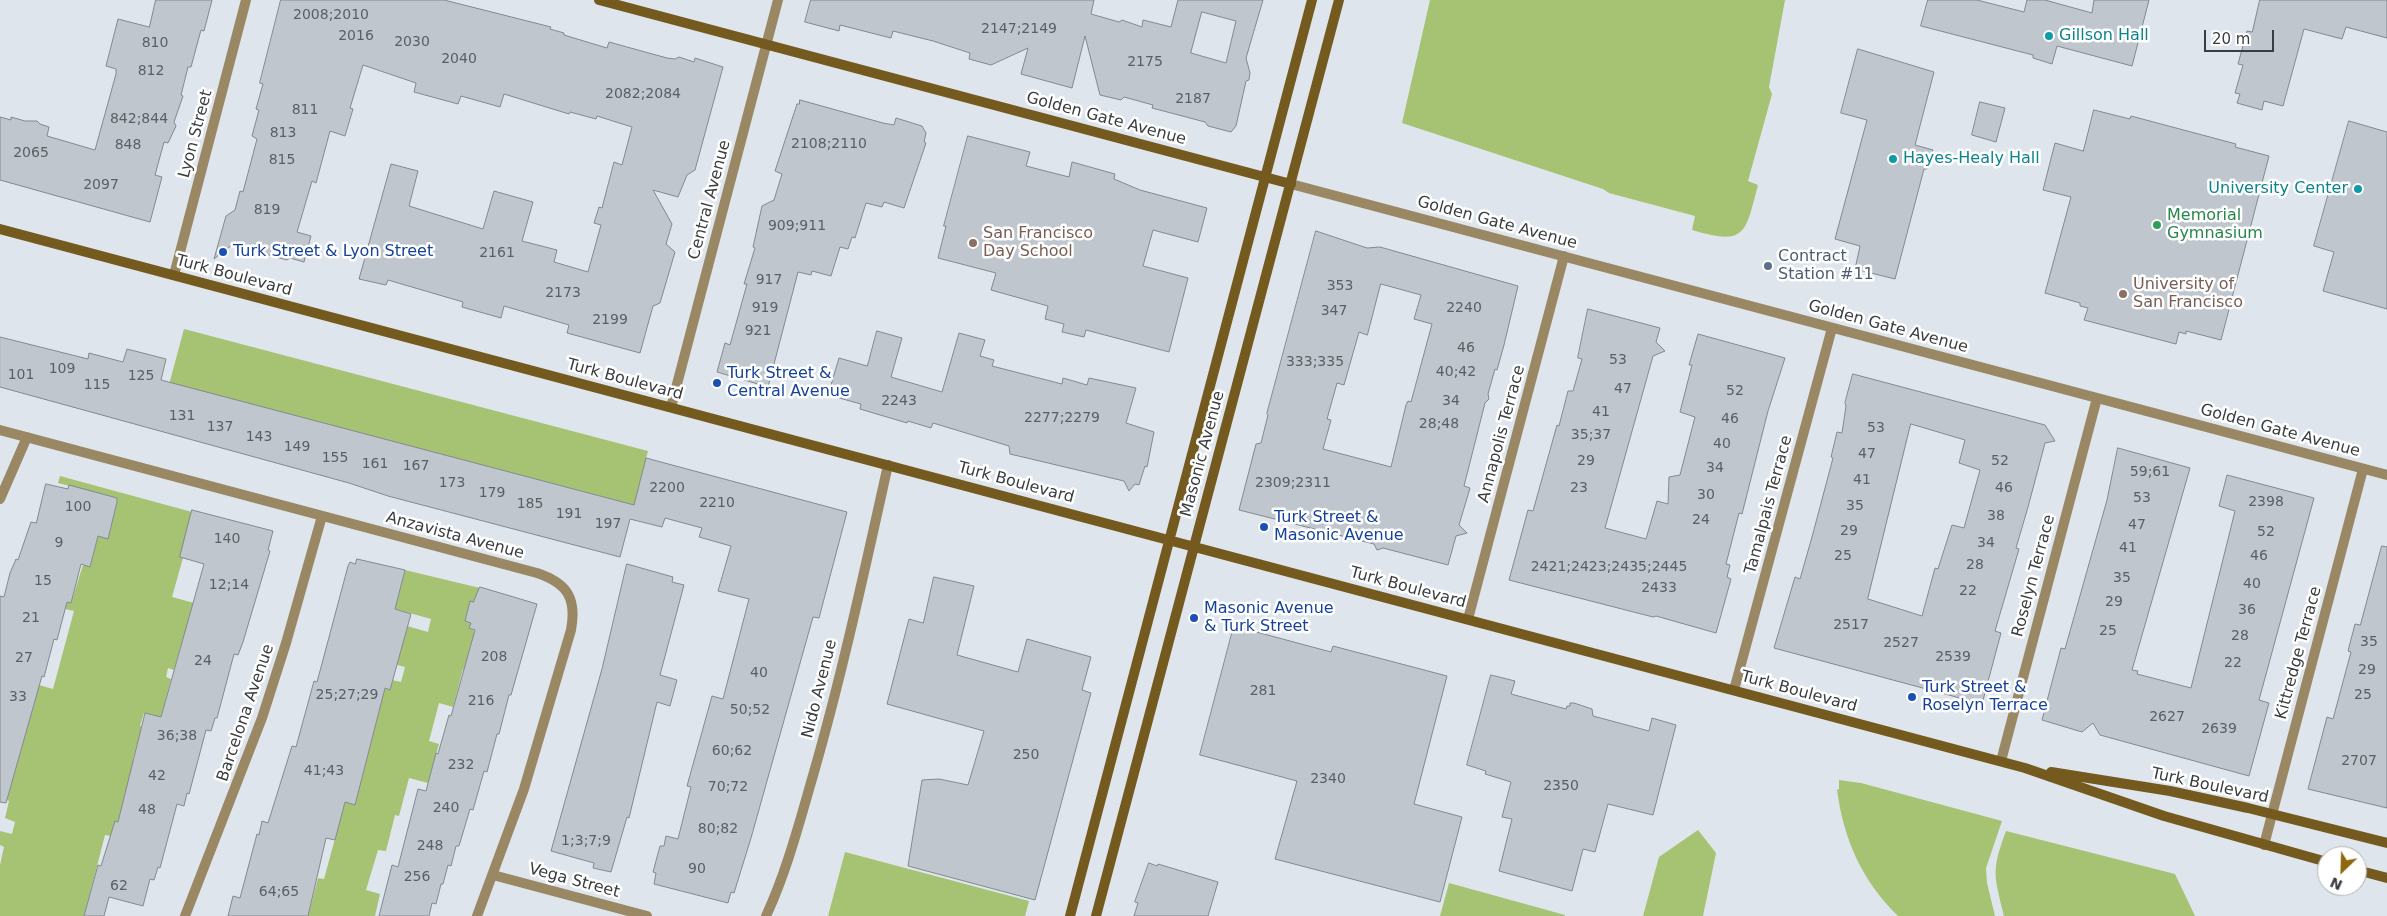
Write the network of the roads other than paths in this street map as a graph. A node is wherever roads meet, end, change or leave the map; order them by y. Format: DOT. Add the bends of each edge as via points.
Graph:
graph roads {
  1 [pos="246,0"];
  2 [pos="599,0"];
  3 [pos="778,0"];
  4 [pos="1312,0"];
  5 [pos="1339,0"];
  6 [pos="766,45"];
  7 [pos="1266,177"];
  8 [pos="1291,184"];
  9 [pos="0,229"];
  10 [pos="1564,256"];
  11 [pos="174,275"];
  12 [pos="1832,328"];
  13 [pos="2097,398"];
  14 [pos="670,407"];
  15 [pos="0,430"];
  16 [pos="26,437"];
  17 [pos="888,465"];
  18 [pos="2363,469"];
  19 [pos="2387,475"];
  20 [pos="0,499"];
  21 [pos="322,516"];
  22 [pos="1169,540"];
  23 [pos="1194,546"];
  24 [pos="1468,619"];
  25 [pos="1734,690"];
  26 [pos="2000,761"];
  27 [pos="2025,768"];
  28 [pos="2272,814"];
  29 [pos="2387,843"];
  30 [pos="2264,845"];
  31 [pos="2317,859"];
  32 [pos="2367,873"];
  33 [pos="493,875"];
  34 [pos="2387,878"];
  35 [pos="185,916"];
  36 [pos="477,916"];
  37 [pos="647,916"];
  38 [pos="766,916"];
  39 [pos="1070,916"];
  40 [pos="1096,916"];
  1 -- 11 [label="street, Lyon Street"];
  2 -- 6 [label="main road, Golden Gate Avenue"];
  3 -- 6 [label="street, Central Avenue"];
  4 -- 7 [label="main road, Masonic Avenue"];
  5 -- 8 [label="main road, Masonic Avenue"];
  6 -- 7 [label="main road, Golden Gate Avenue"];
  6 -- 14 [label="street, Central Avenue"];
  7 -- 8 [label="main road, Golden Gate Avenue"];
  7 -- 22 [label="main road, Masonic Avenue"];
  8 -- 10 [label="street, Golden Gate Avenue"];
  8 -- 23 [label="main road, Masonic Avenue"];
  9 -- 11 [label="main road, Turk Boulevard"];
  10 -- 12 [label="street, Golden Gate Avenue"];
  10 -- 24 [label="street, Annapolis Terrace"];
  11 -- 14 [label="main road, Turk Boulevard"];
  12 -- 13 [label="street, Golden Gate Avenue"];
  12 -- 25 [label="street, Tamalpais Terrace"];
  13 -- 18 [label="street, Golden Gate Avenue"];
  13 -- 26 [label="street, Roselyn Terrace"];
  14 -- 17 [label="main road, Turk Boulevard"];
  15 -- 16 [label="street, Anzavista Avenue"];
  16 -- 20 [label="street"];
  16 -- 21 [label="street, Anzavista Avenue"];
  17 -- 22 [label="main road, Turk Boulevard"];
  17 -- 38 [label="street, Nido Avenue" via="824,735 796,832"];
  18 -- 19 [label="street, Golden Gate Avenue"];
  18 -- 28 [label="street, Kittredge Terrace"];
  21 -- 33 [label="street, Anzavista Avenue" via="550,577 569,594 574,616 571,630 537,748"];
  21 -- 35 [label="street, Barcelona Avenue" via="262,718"];
  22 -- 23 [label="main road, Turk Boulevard"];
  22 -- 39 [label="main road, Masonic Avenue"];
  23 -- 24 [label="main road, Turk Boulevard"];
  23 -- 40 [label="main road, Masonic Avenue"];
  24 -- 25 [label="main road, Turk Boulevard"];
  25 -- 26 [label="main road, Turk Boulevard"];
  26 -- 27 [label="main road, Turk Boulevard"];
  27 -- 28 [label="main road, Turk Boulevard" via="2170,791"];
  27 -- 30 [label="main road, Turk Boulevard" via="2164,816"];
  28 -- 29 [label="main road, Turk Boulevard"];
  28 -- 30 [label="street, Kittredge Terrace"];
  30 -- 31 [label="main road, Turk Boulevard"];
  32 -- 34 [label="main road"];
  33 -- 36 [label="street, Anzavista Avenue"];
  33 -- 37 [label="street, Vega Street"];
}
